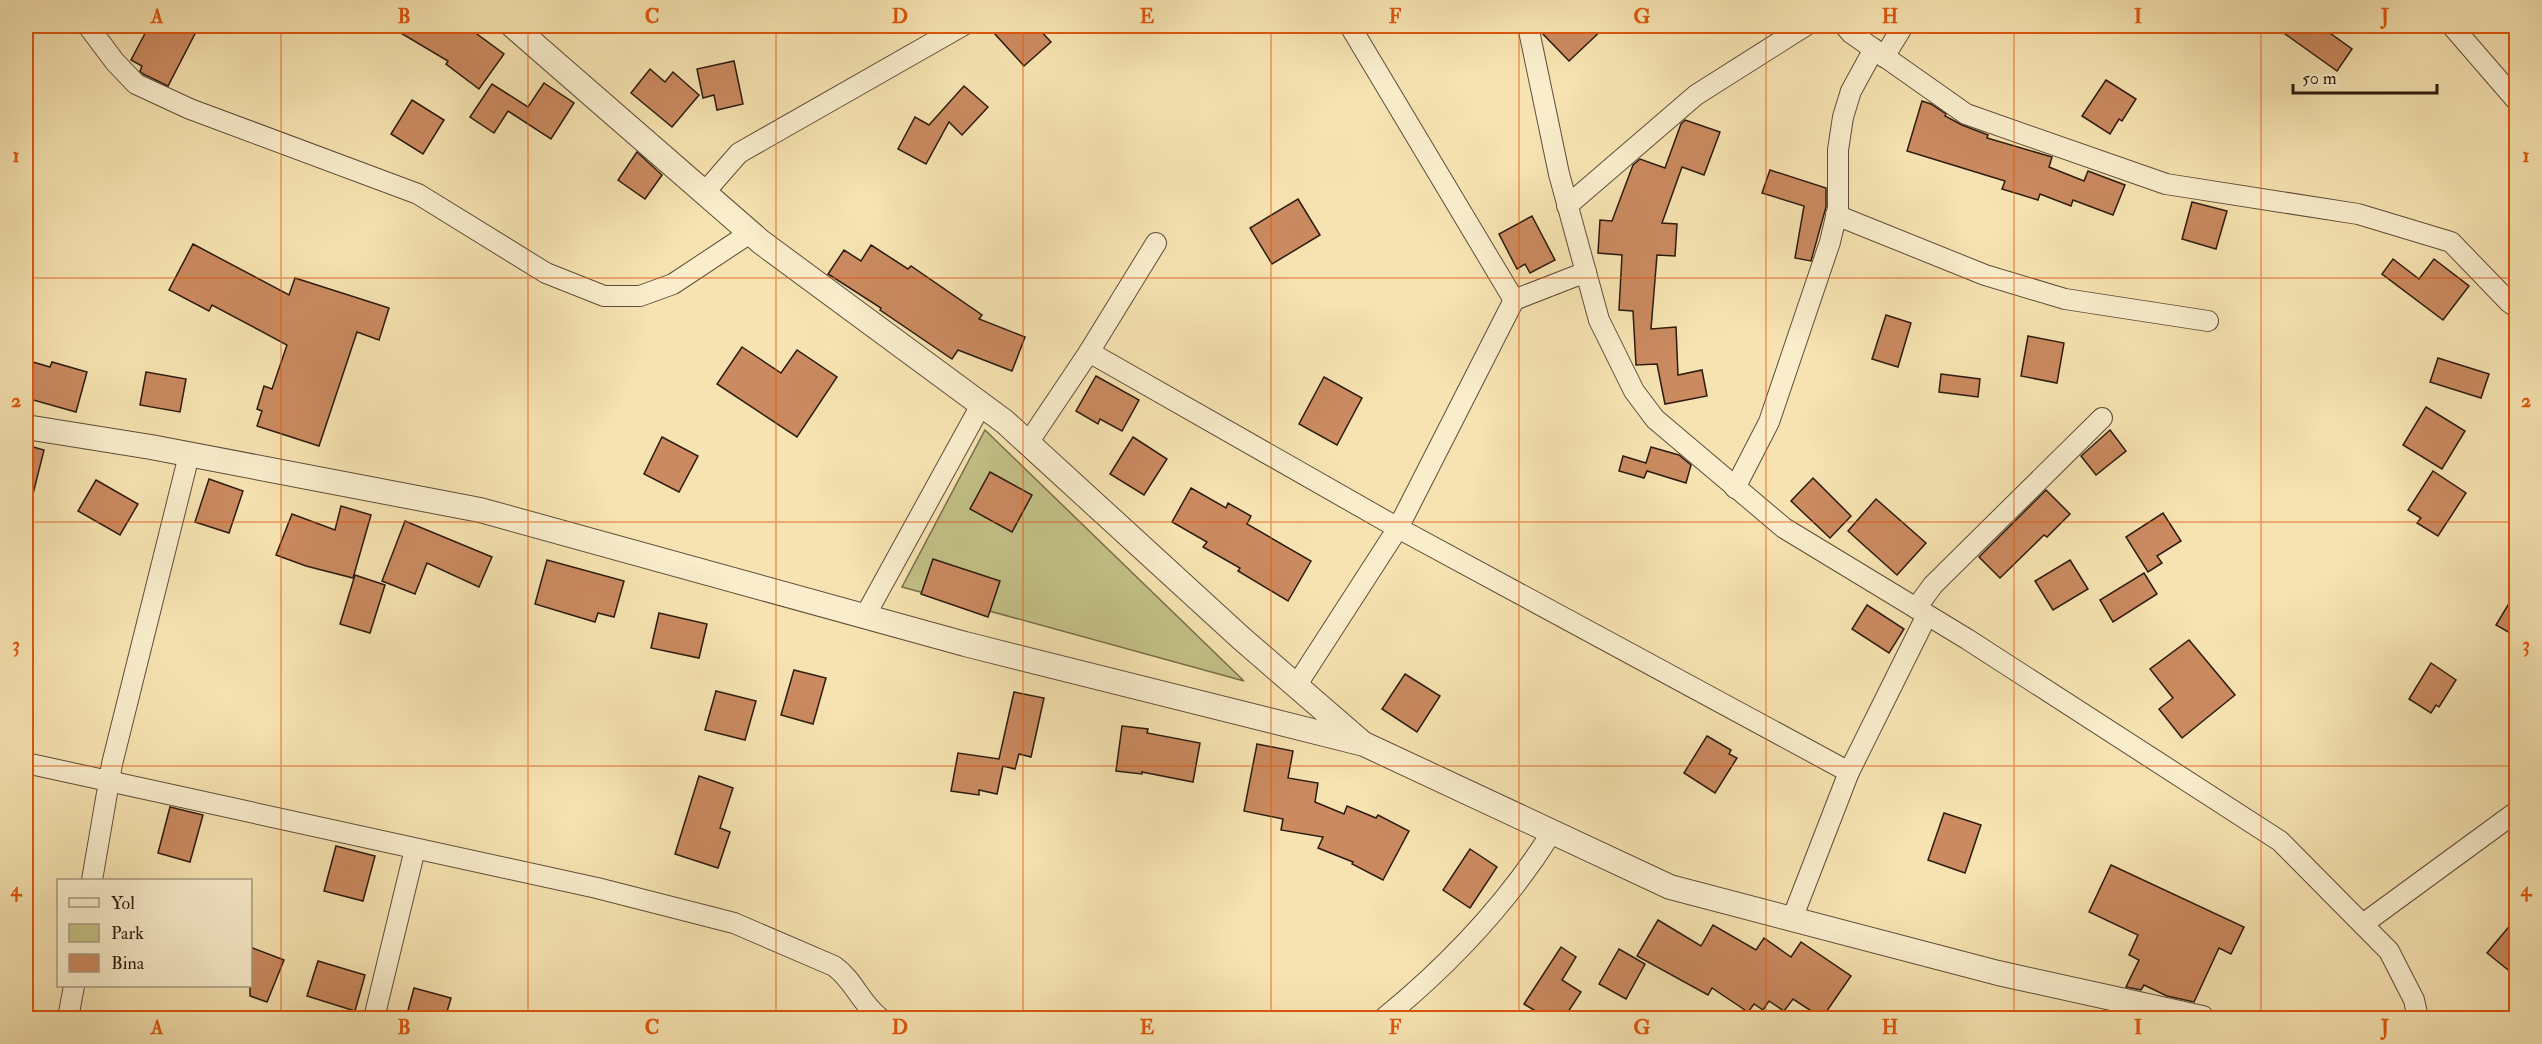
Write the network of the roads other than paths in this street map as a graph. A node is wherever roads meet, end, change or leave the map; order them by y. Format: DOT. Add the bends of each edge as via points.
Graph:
graph roads {
  1 [pos="88,26"];
  2 [pos="513,26"];
  3 [pos="962,26"];
  4 [pos="1350,26"];
  5 [pos="1528,26"];
  6 [pos="1804,26"];
  7 [pos="1845,26"];
  8 [pos="1903,26"];
  9 [pos="2452,26"];
  10 [pos="1879,53"];
  11 [pos="2517,100"];
  12 [pos="704,193"];
  13 [pos="1567,206"];
  14 [pos="1836,215"];
  15 [pos="750,233"];
  16 [pos="1156,243"];
  17 [pos="1586,272"];
  18 [pos="1514,300"];
  19 [pos="2517,307"];
  20 [pos="2208,321"];
  21 [pos="1089,352"];
  22 [pos="981,405"];
  23 [pos="2102,418"];
  24 [pos="26,427"];
  25 [pos="1028,443"];
  26 [pos="189,455"];
  27 [pos="1735,488"];
  28 [pos="1398,528"];
  29 [pos="1922,612"];
  30 [pos="865,616"];
  31 [pos="1296,686"];
  32 [pos="1364,744"];
  33 [pos="26,763"];
  34 [pos="1849,772"];
  35 [pos="109,780"];
  36 [pos="2517,812"];
  37 [pos="1552,832"];
  38 [pos="415,849"];
  39 [pos="92,879"];
  40 [pos="1792,919"];
  41 [pos="2362,924"];
  42 [pos="74,987"];
  43 [pos="68,1018"];
  44 [pos="374,1018"];
  45 [pos="880,1018"];
  46 [pos="1384,1018"];
  47 [pos="2202,1018"];
  48 [pos="2418,1018"];
  1 -- 15 [label="street" via="136,84 190,109 418,194 546,273 604,296 640,296 673,284"];
  2 -- 12 [label="street"];
  3 -- 12 [label="street" via="739,153"];
  4 -- 18 [label="street"];
  5 -- 13 [label="street"];
  6 -- 13 [label="street" via="1696,95"];
  7 -- 10 [label="street"];
  8 -- 10 [label="street"];
  9 -- 11 [label="street"];
  10 -- 14 [label="street" via="1851,91 1842,117"];
  10 -- 19 [label="street" via="1966,114 2166,184 2358,214 2451,242"];
  12 -- 15 [label="street"];
  13 -- 17 [label="street"];
  14 -- 20 [label="street" via="1985,275 2065,299"];
  14 -- 27 [label="street" via="1769,422"];
  15 -- 22 [label="street"];
  16 -- 21 [label="street"];
  17 -- 18 [label="street"];
  17 -- 27 [label="street" via="1599,320 1634,390 1655,419"];
  18 -- 28 [label="street"];
  21 -- 25 [label="street"];
  21 -- 28 [label="street"];
  22 -- 25 [label="street"];
  22 -- 30 [label="street"];
  23 -- 29 [label="street" via="1933,585"];
  24 -- 26 [label="street"];
  25 -- 31 [label="street"];
  26 -- 30 [label="street" via="480,510"];
  26 -- 35 [label="street"];
  27 -- 29 [label="street" via="1784,528"];
  28 -- 31 [label="street"];
  28 -- 34 [label="street"];
  29 -- 34 [label="street"];
  29 -- 41 [label="street" via="2280,841"];
  30 -- 32 [label="street"];
  31 -- 32 [label="street"];
  32 -- 37 [label="street"];
  33 -- 35 [label="street"];
  34 -- 40 [label="street"];
  35 -- 38 [label="street"];
  35 -- 39 [label="street"];
  36 -- 41 [label="street"];
  37 -- 40 [label="street" via="1670,887"];
  37 -- 46 [label="street" via="1508,896 1478,930 1429,980"];
  38 -- 44 [label="street"];
  38 -- 45 [label="street" via="597,888 735,923 834,966 848,977 866,1005"];
  40 -- 47 [label="street" via="1998,973"];
  41 -- 48 [label="street" via="2389,951 2414,1000"];
  42 -- 43 [label="street"];
}
